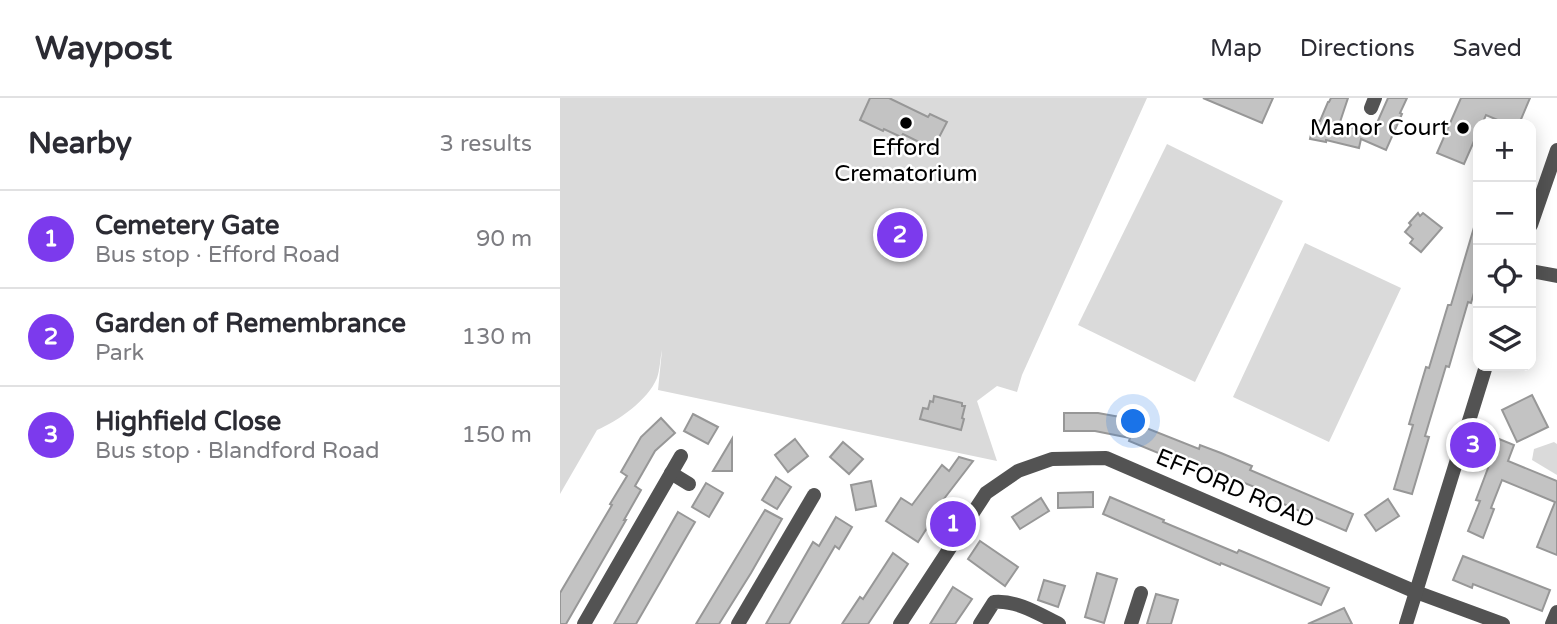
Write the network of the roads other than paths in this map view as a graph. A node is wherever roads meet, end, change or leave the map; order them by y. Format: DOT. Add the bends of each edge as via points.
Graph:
graph roads {
  1 [pos="1557,150"];
  2 [pos="1536,211"];
  3 [pos="1536,272"];
  4 [pos="1557,276"];
  5 [pos="1484,371"];
  6 [pos="681,456"];
  7 [pos="671,473"];
  8 [pos="689,484"];
  9 [pos="814,495"];
  10 [pos="1416,592"];
  11 [pos="1141,593"];
  12 [pos="1557,612"];
  13 [pos="584,624"];
  14 [pos="738,624"];
  15 [pos="900,624"];
  16 [pos="980,624"];
  17 [pos="1059,624"];
  18 [pos="1131,624"];
  19 [pos="1406,624"];
  20 [pos="1503,624"];
  21 [pos="1552,624"];
  1 -- 2 [label="street"];
  3 -- 4 [label="street"];
  5 -- 10 [label="street"];
  6 -- 7 [label="street"];
  7 -- 8 [label="street"];
  7 -- 13 [label="street"];
  9 -- 14 [label="street"];
  10 -- 15 [label="street, EFFORD ROAD" via="1106,458 1052,459 1018,471 986,493"];
  10 -- 19 [label="street"];
  10 -- 20 [label="street, EFFORD ROAD"];
  11 -- 18 [label="street"];
  12 -- 21 [label="street"];
  16 -- 17 [label="street" via="994,602 1003,601"];
}
